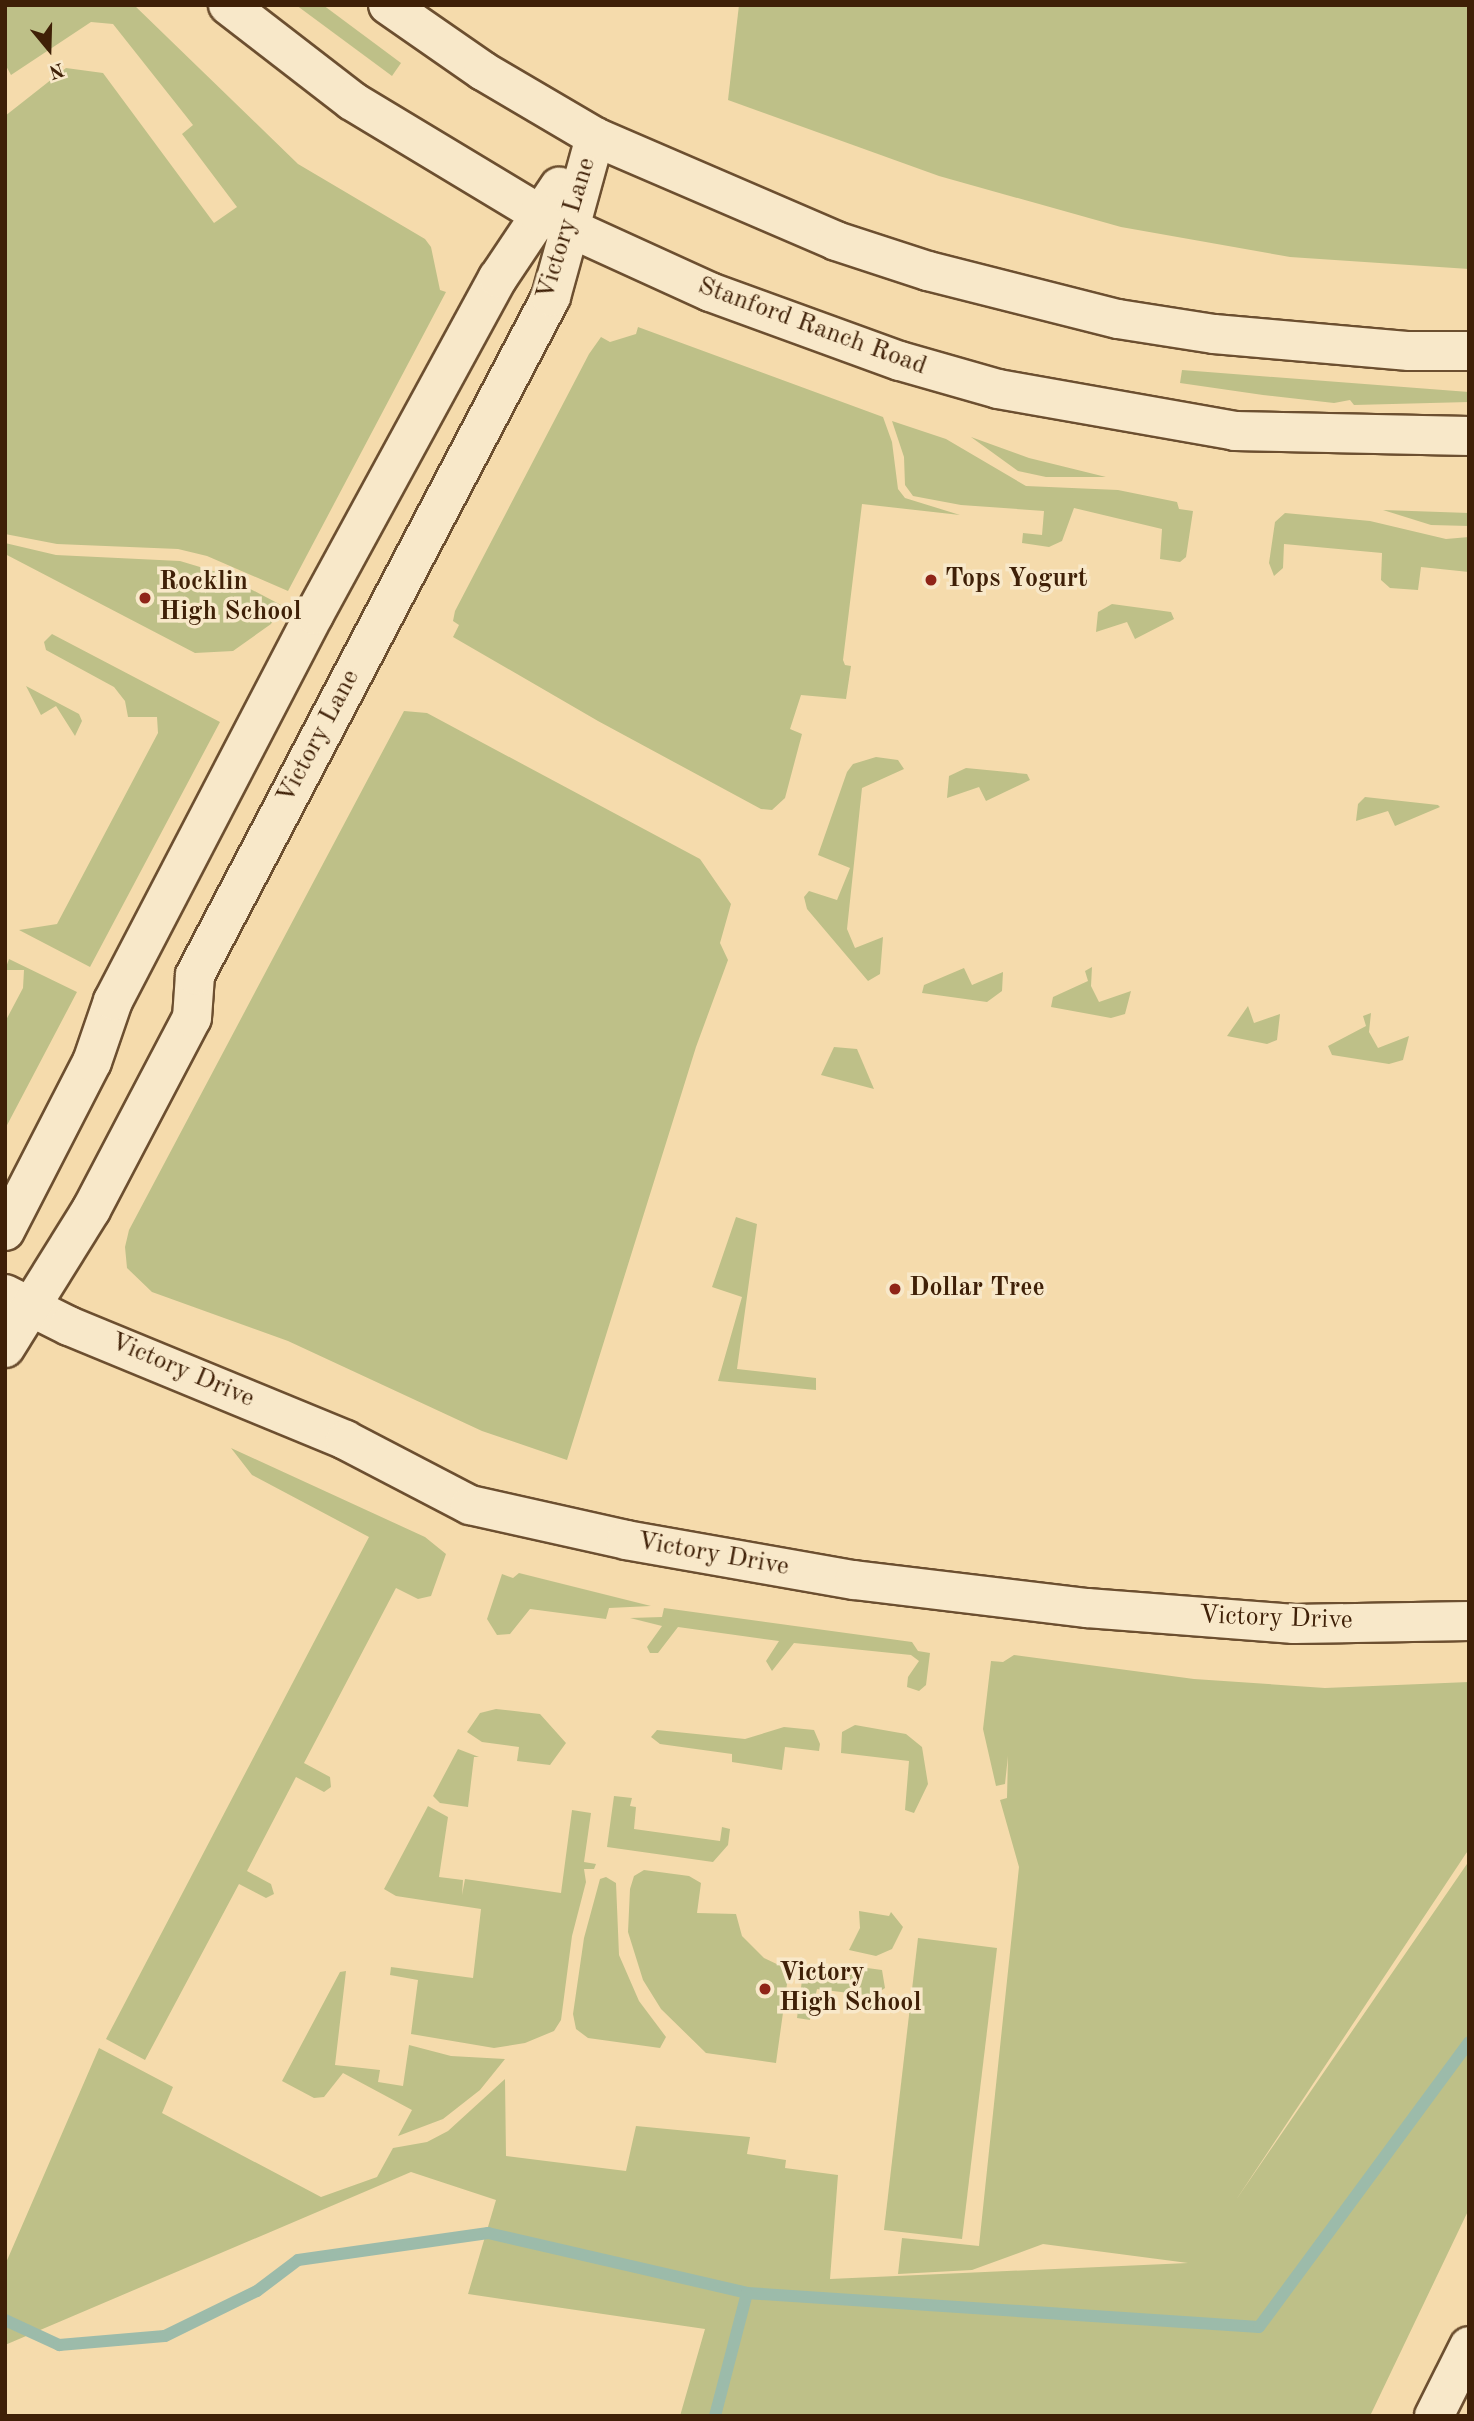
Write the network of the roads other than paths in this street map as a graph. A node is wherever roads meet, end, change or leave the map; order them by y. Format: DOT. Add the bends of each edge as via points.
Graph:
graph roads {
  1 [pos="228,5"];
  2 [pos="388,5"];
  3 [pos="595,137"];
  4 [pos="554,221"];
  5 [pos="1469,351"];
  6 [pos="1469,436"];
  7 [pos="5,1231"];
  8 [pos="17,1300"];
  9 [pos="5,1348"];
  10 [pos="1469,1622"];
  11 [pos="1469,2346"];
  12 [pos="1434,2416"];
  1 -- 4 [label="street, Stanford Ranch Road" via="352,101"];
  2 -- 3 [label="street" via="483,71"];
  3 -- 4 [label="street, Victory Lane"];
  3 -- 5 [label="street" via="836,241 1023,296 1118,319 1214,334 1409,351"];
  4 -- 6 [label="street, Stanford Ranch Road" via="780,319 998,389 1235,430"];
  4 -- 7 [label="street, Victory Lane" via="498,278 308,627 113,1001 92,1062"];
  4 -- 8 [label="street, Victory Lane" via="551,297 195,975 192,1018 91,1210"];
  8 -- 9 [label="street, Victory Lane"];
  8 -- 10 [label="street, Victory Drive" via="345,1440 470,1505 613,1537 854,1580 1087,1608 1294,1624"];
  11 -- 12 [label="street"];
}
